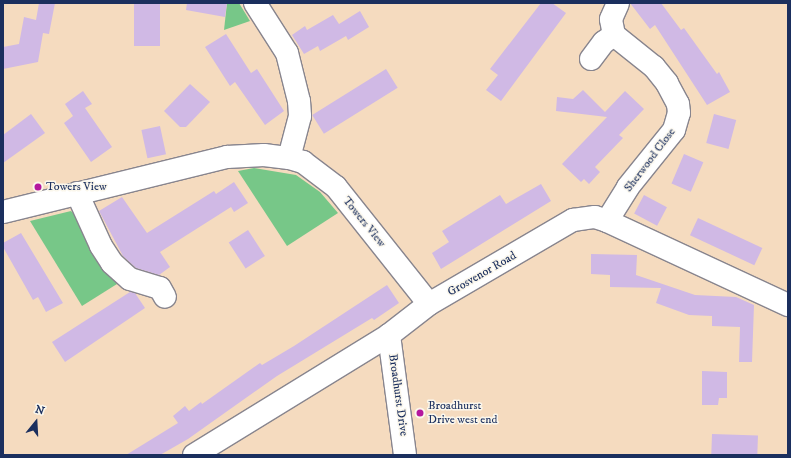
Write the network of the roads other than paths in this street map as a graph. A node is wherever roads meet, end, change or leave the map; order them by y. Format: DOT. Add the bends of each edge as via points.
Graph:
graph roads {
  1 [pos="255,3"];
  2 [pos="618,3"];
  3 [pos="614,35"];
  4 [pos="591,59"];
  5 [pos="289,158"];
  6 [pos="77,193"];
  7 [pos="3,212"];
  8 [pos="607,221"];
  9 [pos="165,297"];
  10 [pos="429,304"];
  11 [pos="788,305"];
  12 [pos="389,335"];
  13 [pos="194,455"];
  14 [pos="405,455"];
  1 -- 5 [label="street" via="287,53 299,101 300,116"];
  2 -- 3 [label="street" via="611,19"];
  3 -- 4 [label="street" via="603,43"];
  3 -- 8 [label="street, Sherwood Close" via="654,67 667,83 678,104 679,113 674,130 628,187"];
  5 -- 6 [label="street, Towers View" via="264,155 227,157"];
  5 -- 10 [label="street, Towers View" via="303,162 336,187"];
  6 -- 7 [label="street, Towers View"];
  6 -- 9 [label="street" via="101,246 112,263 130,279 160,288"];
  8 -- 10 [label="street, Grosvenor Road" via="595,217 573,220"];
  8 -- 11 [label="street, Grosvenor Road"];
  10 -- 12 [label="street, Grosvenor Road"];
  12 -- 13 [label="street, Grosvenor Road"];
  12 -- 14 [label="street, Broadhurst Drive"];
}
